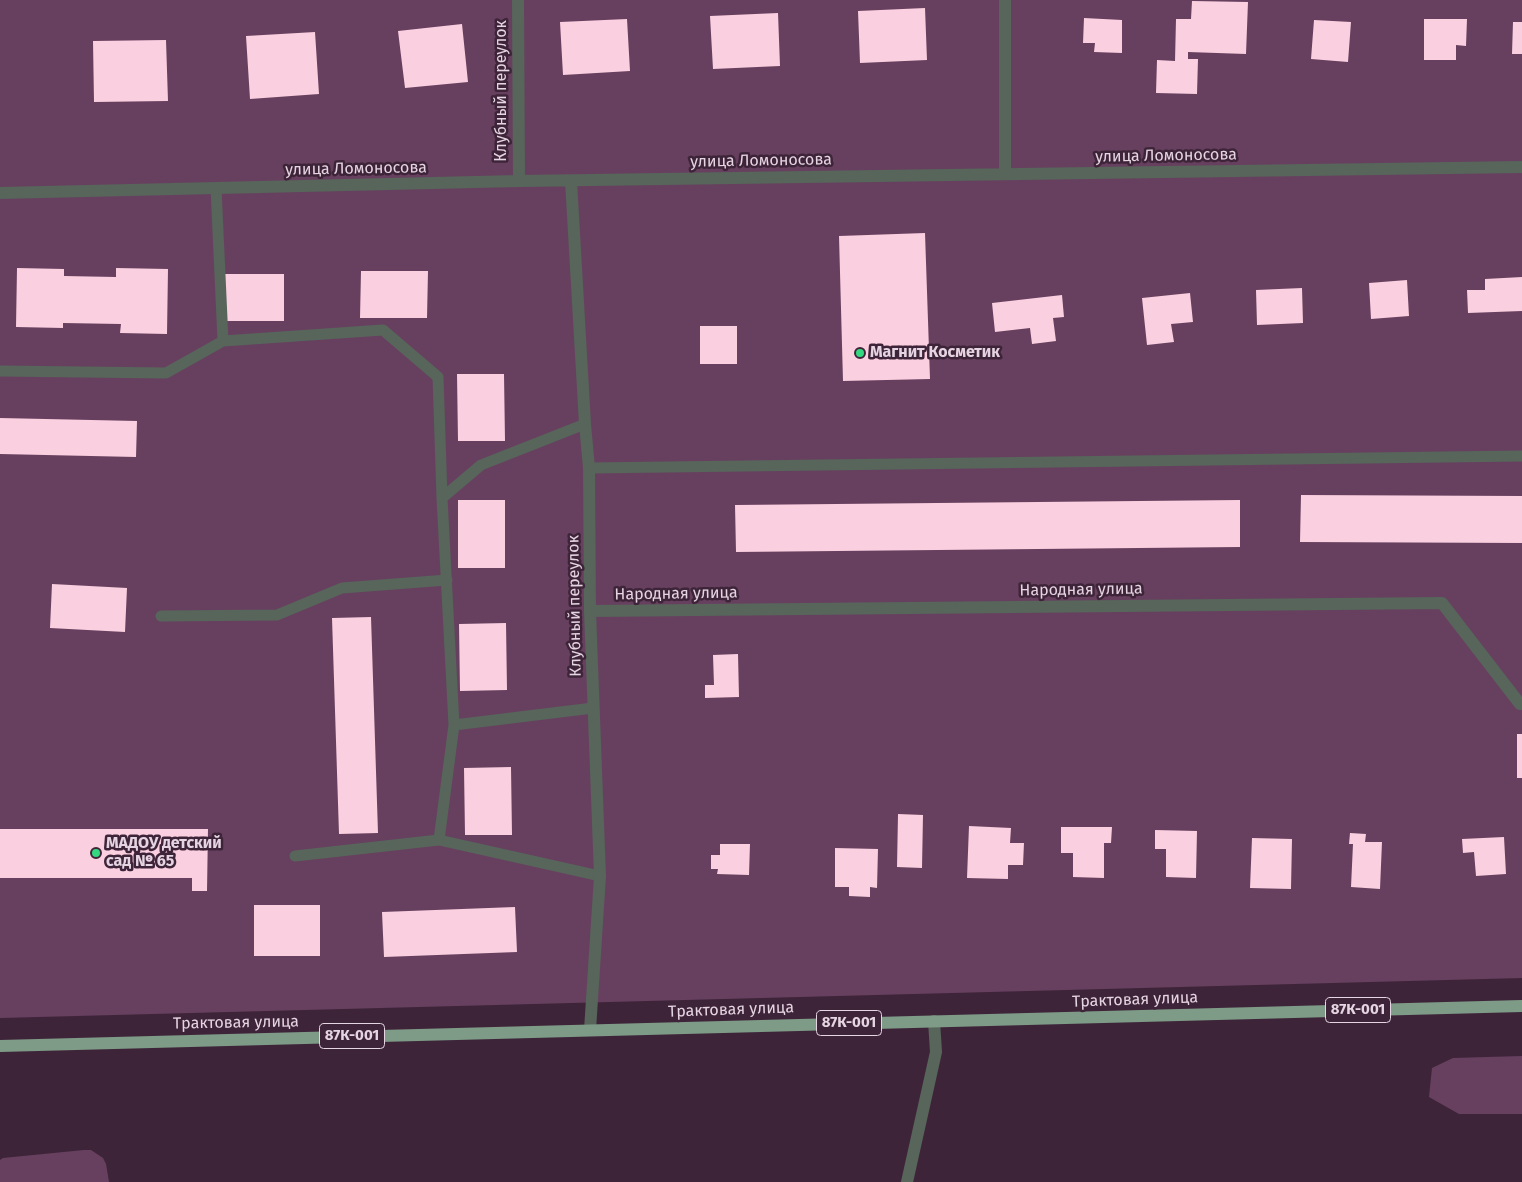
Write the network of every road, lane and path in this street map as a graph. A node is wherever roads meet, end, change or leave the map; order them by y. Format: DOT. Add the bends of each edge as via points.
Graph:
graph roads {
  1 [pos="518,0"];
  2 [pos="1004,0"];
  3 [pos="1522,167"];
  4 [pos="1005,174"];
  5 [pos="519,181"];
  6 [pos="571,181"];
  7 [pos="216,188"];
  8 [pos="0,193"];
  9 [pos="223,342"];
  10 [pos="0,371"];
  11 [pos="585,424"];
  12 [pos="1522,456"];
  13 [pos="589,468"];
  14 [pos="442,498"];
  15 [pos="447,580"];
  16 [pos="590,611"];
  17 [pos="161,616"];
  18 [pos="1522,704"];
  19 [pos="593,708"];
  20 [pos="454,725"];
  21 [pos="439,840"];
  22 [pos="295,856"];
  23 [pos="600,876"];
  24 [pos="1522,1006"];
  25 [pos="934,1021"];
  26 [pos="590,1030"];
  27 [pos="0,1046"];
  28 [pos="907,1182"];
  1 -- 5 [label="street, Клубный переулок"];
  2 -- 4 [label="street"];
  3 -- 4 [label="street, улица Ломоносова"];
  4 -- 6 [label="street, улица Ломоносова"];
  5 -- 6 [label="street, улица Ломоносова"];
  5 -- 7 [label="street, улица Ломоносова"];
  6 -- 11 [label="street, Клубный переулок"];
  7 -- 8 [label="street, улица Ломоносова"];
  7 -- 9 [label="lane"];
  9 -- 10 [label="lane" via="166,373"];
  9 -- 14 [label="lane" via="383,330 438,377"];
  11 -- 13 [label="street, Клубный переулок"];
  11 -- 14 [label="lane" via="481,466"];
  12 -- 13 [label="lane"];
  13 -- 16 [label="street, Клубный переулок"];
  14 -- 15 [label="lane"];
  15 -- 17 [label="lane" via="342,588 277,615"];
  15 -- 20 [label="lane"];
  16 -- 18 [label="street, Народная улица" via="1442,603"];
  16 -- 19 [label="street, Клубный переулок"];
  19 -- 20 [label="lane"];
  19 -- 23 [label="street, Клубный переулок"];
  20 -- 21 [label="lane"];
  21 -- 22 [label="lane"];
  21 -- 23 [label="lane"];
  23 -- 26 [label="street, Клубный переулок"];
  24 -- 25 [label="main road, Трактовая улица / 87К-001"];
  25 -- 26 [label="main road, Трактовая улица / 87К-001"];
  25 -- 28 [label="street" via="936,1052"];
  26 -- 27 [label="main road, Трактовая улица / 87К-001"];
}
